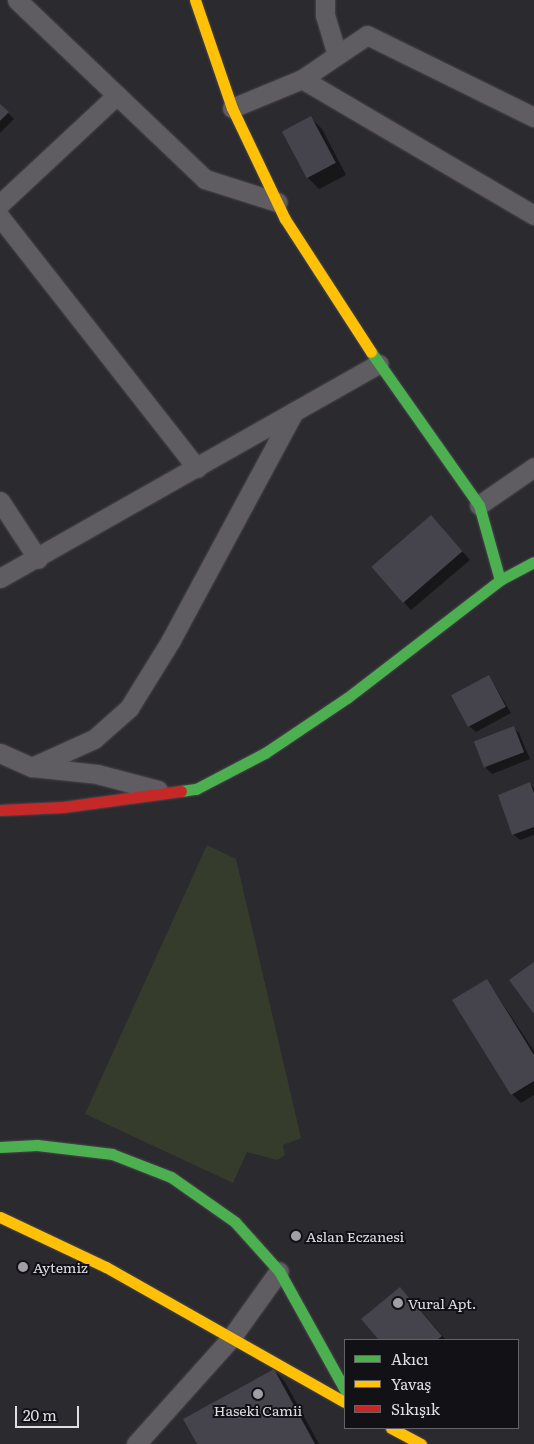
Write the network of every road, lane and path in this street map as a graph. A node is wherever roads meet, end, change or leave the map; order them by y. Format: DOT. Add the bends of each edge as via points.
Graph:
graph roads {
  1 [pos="17,0"];
  2 [pos="195,0"];
  3 [pos="325,0"];
  4 [pos="337,56"];
  5 [pos="302,79"];
  6 [pos="117,95"];
  7 [pos="232,108"];
  8 [pos="534,117"];
  9 [pos="277,202"];
  10 [pos="0,204"];
  11 [pos="534,215"];
  12 [pos="0,217"];
  13 [pos="379,364"];
  14 [pos="294,412"];
  15 [pos="534,467"];
  16 [pos="197,468"];
  17 [pos="0,501"];
  18 [pos="479,505"];
  19 [pos="38,559"];
  20 [pos="534,562"];
  21 [pos="0,578"];
  22 [pos="500,580"];
  23 [pos="0,753"];
  24 [pos="32,767"];
  25 [pos="168,793"];
  26 [pos="0,810"];
  27 [pos="0,1147"];
  28 [pos="0,1217"];
  29 [pos="279,1270"];
  30 [pos="231,1338"];
  31 [pos="344,1388"];
  32 [pos="344,1401"];
  33 [pos="378,1429"];
  34 [pos="394,1429"];
  35 [pos="136,1444"];
  36 [pos="394,1444"];
  37 [pos="421,1444"];
  1 -- 6 [label="street"];
  2 -- 7 [label="street"];
  3 -- 4 [label="street" via="325,15"];
  4 -- 5 [label="street"];
  4 -- 8 [label="street" via="367,36"];
  5 -- 7 [label="street"];
  5 -- 11 [label="street"];
  6 -- 9 [label="street" via="205,179"];
  6 -- 10 [label="street"];
  7 -- 9 [label="street"];
  9 -- 13 [label="street"];
  12 -- 16 [label="street"];
  13 -- 14 [label="street"];
  13 -- 18 [label="street"];
  14 -- 16 [label="street"];
  14 -- 24 [label="street" via="171,640 129,708 94,739"];
  15 -- 18 [label="street"];
  16 -- 19 [label="street"];
  17 -- 19 [label="street"];
  18 -- 22 [label="street"];
  19 -- 21 [label="street"];
  20 -- 22 [label="street"];
  22 -- 25 [label="street" via="347,698 265,752 196,789"];
  23 -- 24 [label="street"];
  24 -- 25 [label="street" via="97,774"];
  25 -- 26 [label="street" via="63,807"];
  27 -- 29 [label="street" via="37,1145 112,1154 171,1176 235,1222"];
  28 -- 30 [label="street" via="106,1267"];
  29 -- 30 [label="street"];
  29 -- 31 [label="street"];
  30 -- 32 [label="street"];
  30 -- 35 [label="street"];
  33 -- 36 [label="street"];
  34 -- 37 [label="street"];
}
